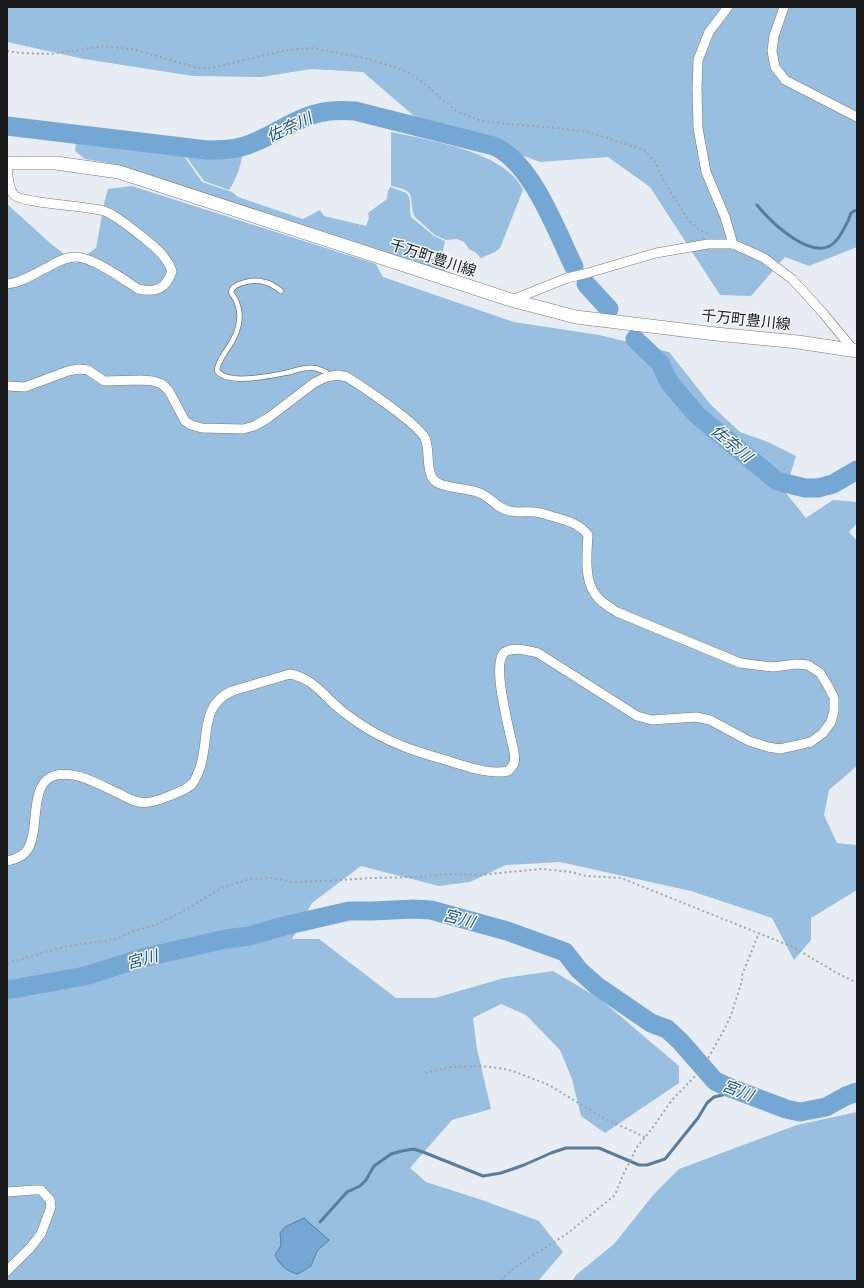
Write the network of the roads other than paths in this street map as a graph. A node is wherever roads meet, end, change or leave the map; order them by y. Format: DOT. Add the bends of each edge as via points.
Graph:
graph roads {
  1 [pos="728,7"];
  2 [pos="784,7"];
  3 [pos="857,117"];
  4 [pos="7,163"];
  5 [pos="733,244"];
  6 [pos="7,284"];
  7 [pos="281,291"];
  8 [pos="511,300"];
  9 [pos="855,351"];
  10 [pos="332,376"];
  11 [pos="7,386"];
  12 [pos="7,861"];
  13 [pos="7,1192"];
  14 [pos="7,1271"];
  1 -- 5 [label="street" via="709,32 698,60 697,88 698,128 706,172"];
  2 -- 3 [label="street" via="774,36 772,51 775,67 785,80"];
  4 -- 6 [label="street" via="9,185 15,197 106,212 126,224 161,252 172,271 163,287 147,291 138,289 88,259 75,257 64,259 26,278"];
  4 -- 8 [label="main road, 千万町豊川線" via="56,163 119,172"];
  5 -- 8 [label="street" via="708,244 656,253 567,278"];
  5 -- 9 [label="street" via="764,258 792,279"];
  7 -- 10 [label="lane" via="264,282 256,281 231,289 240,310 240,318 233,340 217,371 223,376 238,379 318,368"];
  8 -- 9 [label="main road, 千万町豊川線" via="576,317 798,342"];
  10 -- 11 [label="street" via="314,384 268,418 243,429 202,428 191,425 184,421 170,391 162,384 152,381 104,381 88,370 79,369 26,387"];
  10 -- 12 [label="street" via="347,377 419,430 425,439 431,477 436,482 479,493 500,508 509,511 536,512 571,522 584,529 588,535 588,574 594,594 617,612 740,663 773,667 808,665 820,673 834,698 831,722 823,734 811,742 780,749 749,742 710,720 696,717 652,720 636,716 538,653 523,649 512,650 504,653 499,670 514,763 508,771 496,773 405,748 364,727 344,713 308,680 290,674 224,694 216,702 208,722 202,766 194,782 177,793 157,801 139,802 79,776 51,777 39,792 29,848 22,856"];
  13 -- 14 [label="street" via="41,1190 50,1200 51,1207 41,1234"];
}
